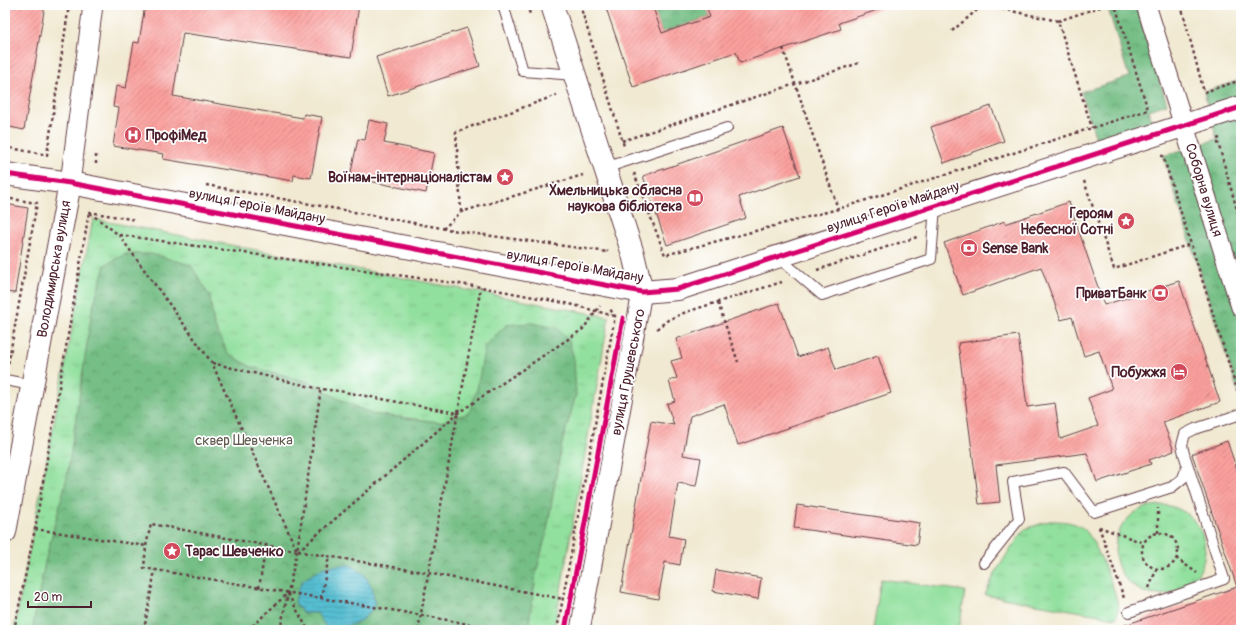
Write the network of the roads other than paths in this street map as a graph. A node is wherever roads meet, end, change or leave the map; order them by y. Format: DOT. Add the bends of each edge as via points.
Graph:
graph roads {
  1 [pos="93,5"];
  2 [pos="503,5"];
  3 [pos="552,5"];
  4 [pos="1146,5"];
  5 [pos="575,75"];
  6 [pos="1241,107"];
  7 [pos="1184,126"];
  8 [pos="727,128"];
  9 [pos="605,168"];
  10 [pos="5,174"];
  11 [pos="70,183"];
  12 [pos="935,206"];
  13 [pos="778,257"];
  14 [pos="642,292"];
  15 [pos="1241,307"];
  16 [pos="5,380"];
  17 [pos="32,385"];
  18 [pos="1241,414"];
  19 [pos="1187,467"];
  20 [pos="5,532"];
  21 [pos="984,563"];
  22 [pos="1128,612"];
  23 [pos="580,630"];
  1 -- 11 [label="street, Володимирська вулиця"];
  2 -- 5 [label="lane" via="523,71"];
  3 -- 5 [label="street, вулиця Грушевського"];
  4 -- 7 [label="street, Соборна вулиця"];
  5 -- 9 [label="street, вулиця Грушевського"];
  6 -- 7 [label="street, вулиця Героїв Майдану"];
  7 -- 12 [label="street, вулиця Героїв Майдану"];
  7 -- 15 [label="street, Соборна вулиця"];
  8 -- 9 [label="lane"];
  9 -- 14 [label="street, вулиця Грушевського" via="633,254"];
  10 -- 11 [label="street, вулиця Героїв Майдану"];
  11 -- 14 [label="street, вулиця Героїв Майдану"];
  11 -- 17 [label="street, Володимирська вулиця"];
  12 -- 13 [label="street, вулиця Героїв Майдану"];
  12 -- 13 [label="lane" via="931,259 822,295"];
  13 -- 14 [label="street, вулиця Героїв Майдану" via="678,289"];
  14 -- 23 [label="street, вулиця Грушевського"];
  16 -- 17 [label="lane"];
  17 -- 20 [label="street, Володимирська вулиця"];
  18 -- 19 [label="lane" via="1185,434 1182,445"];
  19 -- 21 [label="lane" via="1183,478 1172,487 1094,512 1064,472 1013,482 1019,519"];
  19 -- 22 [label="lane" via="1224,579"];
}
